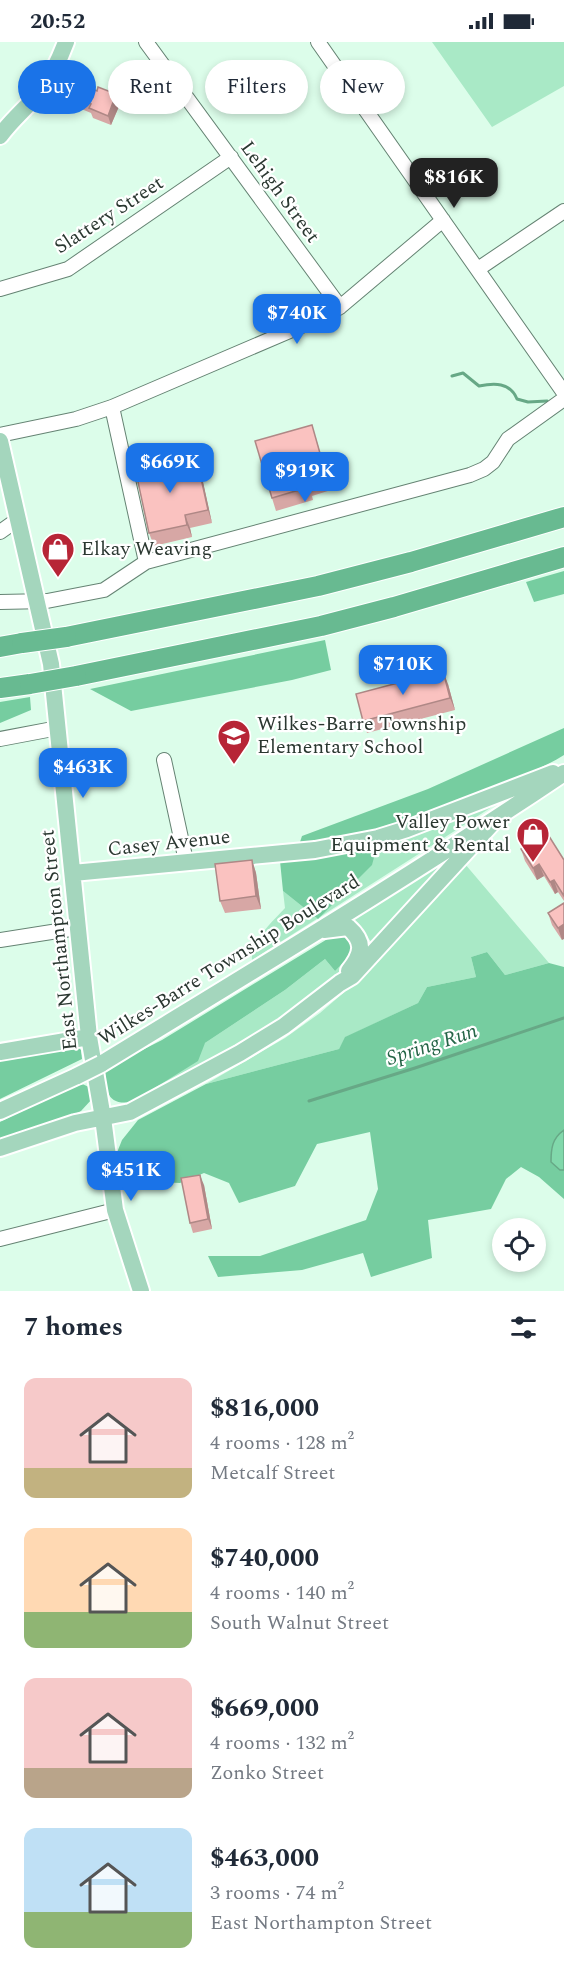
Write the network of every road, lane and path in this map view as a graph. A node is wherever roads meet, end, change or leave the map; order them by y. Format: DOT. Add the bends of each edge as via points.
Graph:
graph roads {
  1 [pos="66,42"];
  2 [pos="146,42"];
  3 [pos="318,42"];
  4 [pos="0,136"];
  5 [pos="231,157"];
  6 [pos="564,211"];
  7 [pos="443,220"];
  8 [pos="478,269"];
  9 [pos="0,289"];
  10 [pos="340,307"];
  11 [pos="564,393"];
  12 [pos="564,399"];
  13 [pos="112,407"];
  14 [pos="0,435"];
  15 [pos="0,441"];
  16 [pos="564,517"];
  17 [pos="17,520"];
  18 [pos="0,532"];
  19 [pos="564,557"];
  20 [pos="146,562"];
  21 [pos="35,601"];
  22 [pos="0,602"];
  23 [pos="0,646"];
  24 [pos="0,688"];
  25 [pos="58,728"];
  26 [pos="0,739"];
  27 [pos="164,760"];
  28 [pos="564,771"];
  29 [pos="497,818"];
  30 [pos="186,861"];
  31 [pos="73,873"];
  32 [pos="77,928"];
  33 [pos="317,932"];
  34 [pos="0,940"];
  35 [pos="340,983"];
  36 [pos="89,1037"];
  37 [pos="0,1052"];
  38 [pos="0,1111"];
  39 [pos="103,1118"];
  40 [pos="0,1148"];
  41 [pos="115,1210"];
  42 [pos="0,1239"];
  43 [pos="141,1291"];
  1 -- 4 [label="main road" via="41,90"];
  2 -- 5 [label="street, Lehigh Street"];
  3 -- 7 [label="street"];
  5 -- 9 [label="street, Slattery Street" via="68,269"];
  5 -- 10 [label="street, Lehigh Street"];
  6 -- 8 [label="street"];
  7 -- 8 [label="street"];
  7 -- 10 [label="street"];
  8 -- 11 [label="street"];
  10 -- 13 [label="street"];
  12 -- 20 [label="street" via="508,440 484,470 470,476"];
  13 -- 14 [label="street"];
  13 -- 20 [label="street"];
  15 -- 17 [label="main road, East Northampton Street"];
  16 -- 23 [label="highway, bridge" via="318,586 66,637"];
  17 -- 18 [label="street"];
  17 -- 21 [label="main road, East Northampton Street"];
  19 -- 24 [label="highway, bridge" via="321,626"];
  20 -- 21 [label="street" via="104,590"];
  21 -- 22 [label="street"];
  21 -- 25 [label="main road, East Northampton Street" via="51,664"];
  25 -- 26 [label="street"];
  25 -- 31 [label="main road, East Northampton Street"];
  27 -- 30 [label="street"];
  28 -- 29 [label="main road, Wilkes-Barre Township Boulevard"];
  28 -- 30 [label="main road, Casey Avenue" via="378,838 315,850"];
  29 -- 33 [label="main road, Wilkes-Barre Township Boulevard"];
  29 -- 35 [label="main road" via="352,976"];
  30 -- 31 [label="main road, Casey Avenue"];
  31 -- 32 [label="main road, East Northampton Street"];
  32 -- 34 [label="street"];
  32 -- 36 [label="main road, East Northampton Street"];
  33 -- 35 [label="main road" via="348,927 361,944 358,960"];
  33 -- 38 [label="main road, Wilkes-Barre Township Boulevard, bridge" via="100,1064"];
  35 -- 39 [label="main road" via="240,1053 130,1112"];
  36 -- 37 [label="main road"];
  36 -- 39 [label="main road, East Northampton Street"];
  39 -- 40 [label="main road" via="75,1123"];
  39 -- 41 [label="main road, East Northampton Street"];
  41 -- 42 [label="street"];
  41 -- 43 [label="main road, East Northampton Street"];
}
